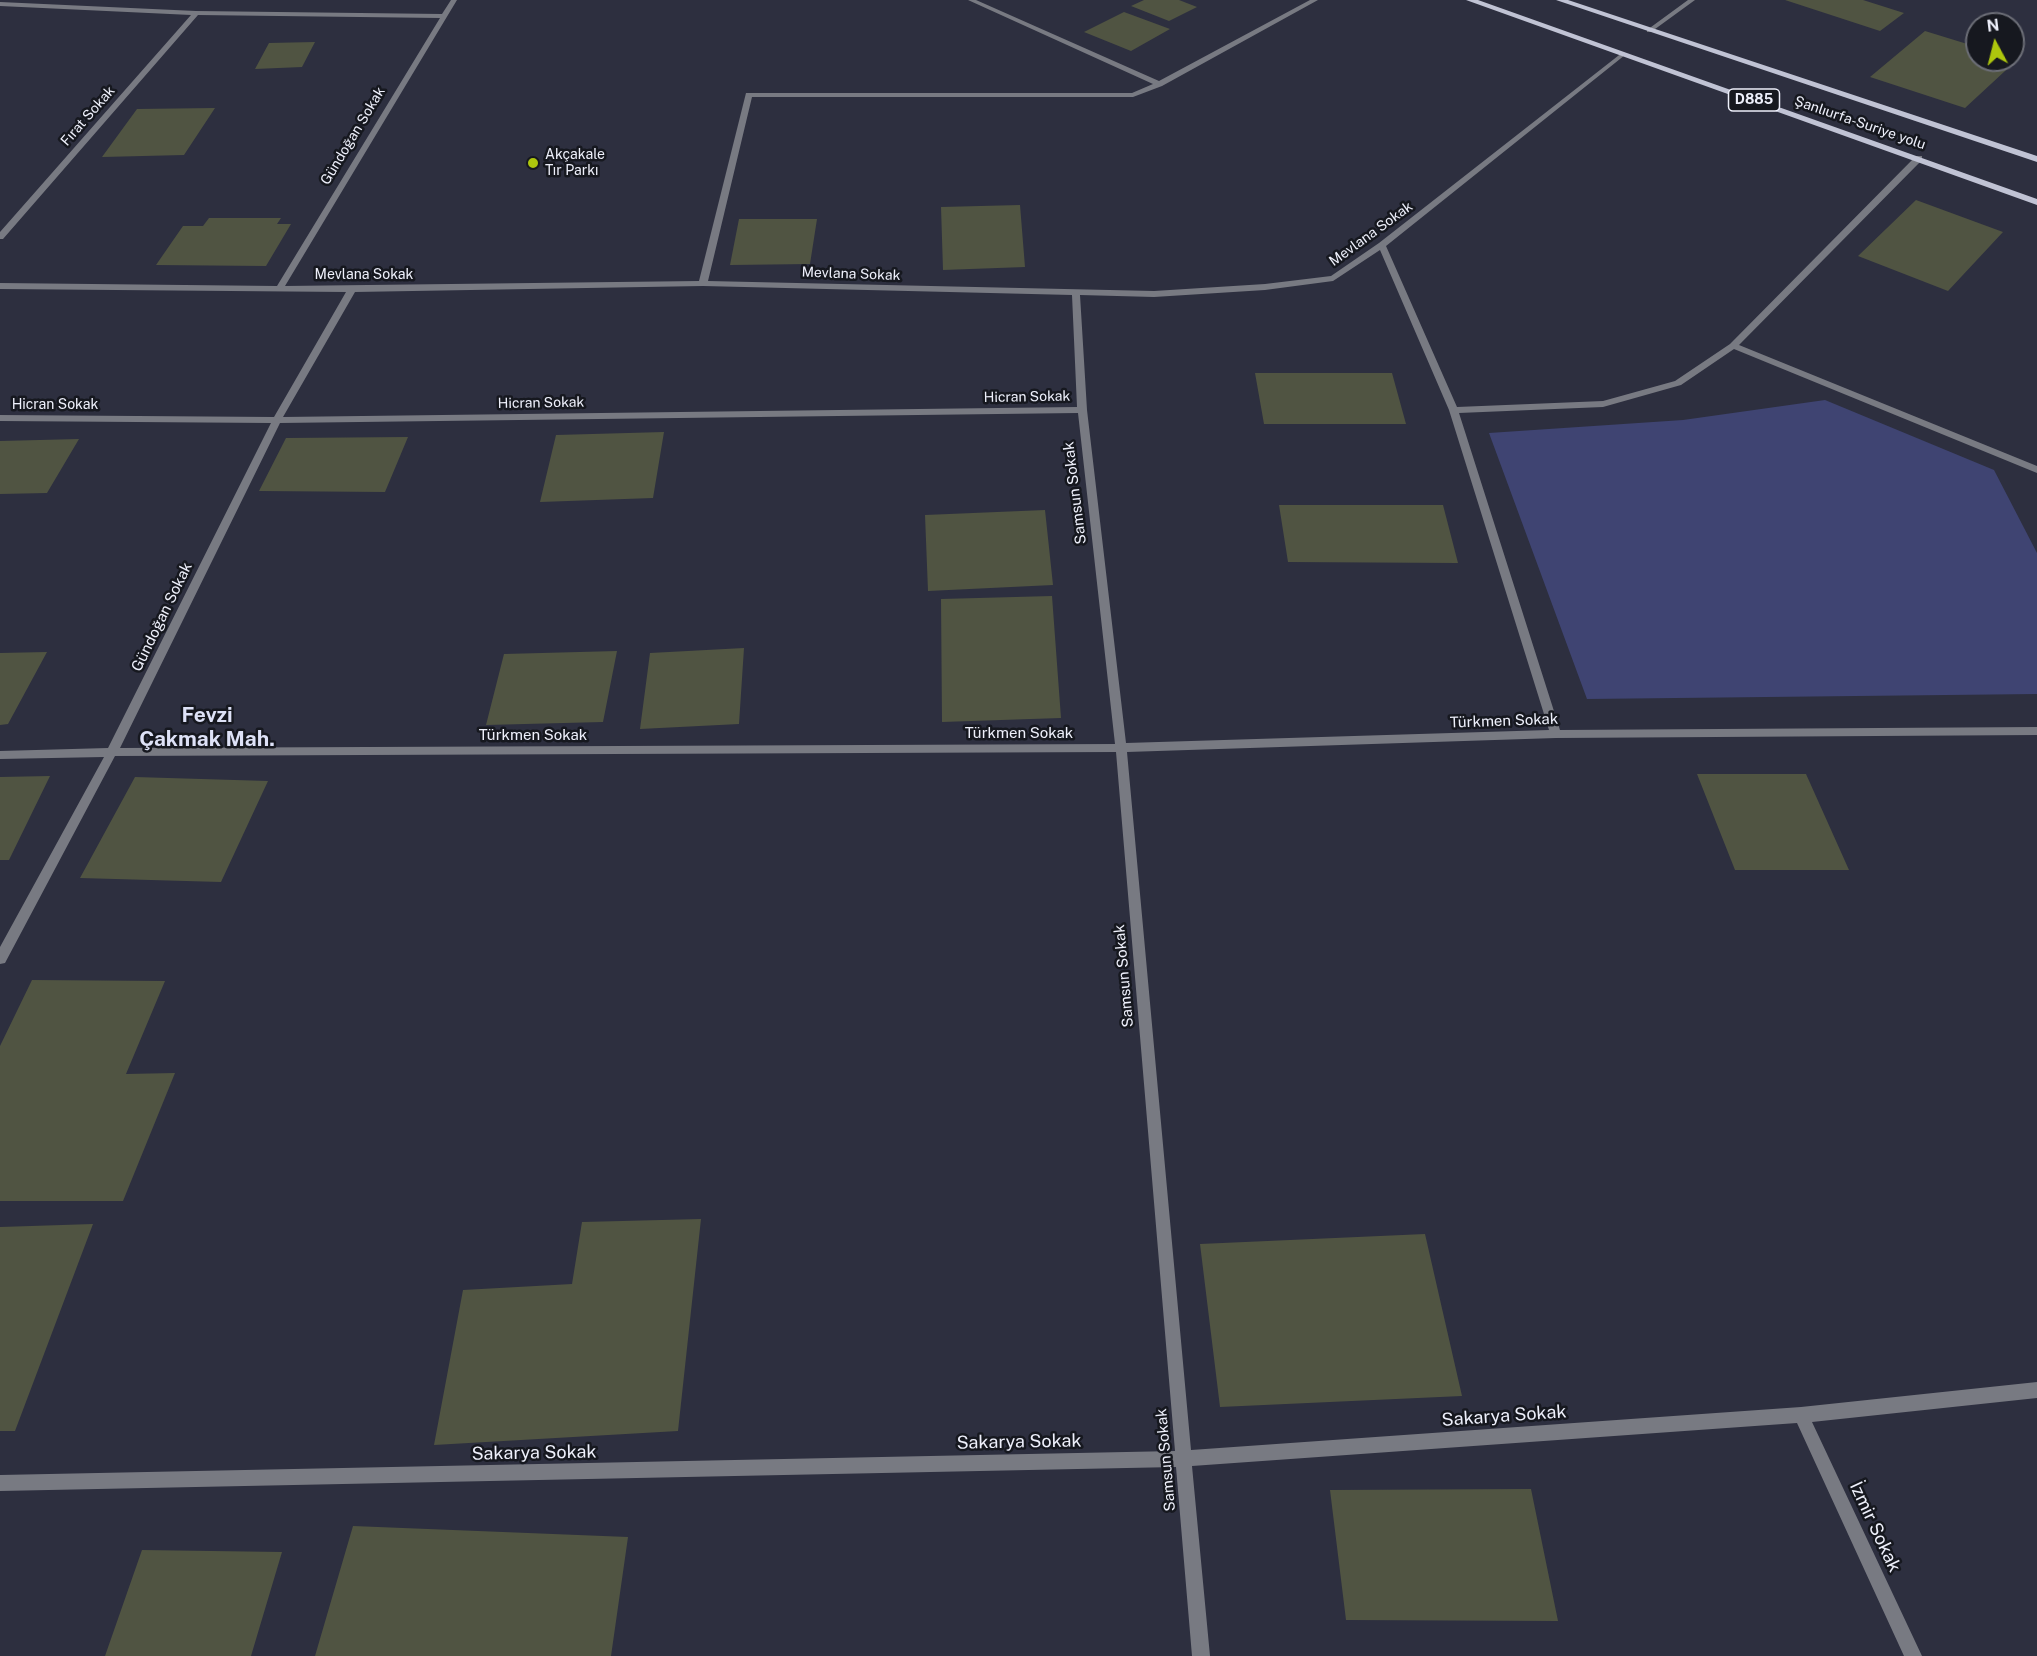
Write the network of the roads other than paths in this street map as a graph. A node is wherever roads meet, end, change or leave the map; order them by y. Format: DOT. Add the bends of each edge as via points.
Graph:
graph roads {
  1 [pos="454,0"];
  2 [pos="971,0"];
  3 [pos="1315,0"];
  4 [pos="1470,0"];
  5 [pos="1560,0"];
  6 [pos="1692,0"];
  7 [pos="0,4"];
  8 [pos="196,13"];
  9 [pos="443,16"];
  10 [pos="1649,31"];
  11 [pos="1623,54"];
  12 [pos="1159,84"];
  13 [pos="1919,158"];
  14 [pos="2037,159"];
  15 [pos="2037,202"];
  16 [pos="0,237"];
  17 [pos="1382,245"];
  18 [pos="703,283"];
  19 [pos="0,286"];
  20 [pos="279,289"];
  21 [pos="352,289"];
  22 [pos="1076,293"];
  23 [pos="1732,346"];
  24 [pos="1082,410"];
  25 [pos="1454,410"];
  26 [pos="0,418"];
  27 [pos="276,420"];
  28 [pos="2037,470"];
  29 [pos="2037,731"];
  30 [pos="1556,734"];
  31 [pos="1121,748"];
  32 [pos="112,752"];
  33 [pos="0,755"];
  34 [pos="0,959"];
  35 [pos="2037,1390"];
  36 [pos="1801,1415"];
  37 [pos="1182,1459"];
  38 [pos="0,1483"];
  39 [pos="1201,1656"];
  40 [pos="1913,1656"];
  1 -- 9 [label="street, Gündoğan Sokak"];
  2 -- 12 [label="street"];
  3 -- 12 [label="street"];
  4 -- 11 [label="main road, Şanlıurfa-Suriye yolu / D885"];
  5 -- 10 [label="main road, Şanlıurfa-Suriye yolu / D885"];
  6 -- 10 [label="street"];
  7 -- 8 [label="street"];
  8 -- 9 [label="street"];
  8 -- 16 [label="street, Fırat Sokak"];
  9 -- 20 [label="street, Gündoğan Sokak"];
  10 -- 14 [label="main road, Şanlıurfa-Suriye yolu / D885"];
  11 -- 13 [label="main road, Şanlıurfa-Suriye yolu / D885"];
  11 -- 17 [label="street, Mevlana Sokak"];
  12 -- 18 [label="street" via="1133,95 749,95"];
  13 -- 15 [label="main road, Şanlıurfa-Suriye yolu / D885"];
  13 -- 23 [label="street"];
  17 -- 22 [label="street, Mevlana Sokak" via="1333,278 1199,291"];
  17 -- 25 [label="street"];
  18 -- 21 [label="street, Mevlana Sokak"];
  18 -- 22 [label="street, Mevlana Sokak"];
  19 -- 20 [label="street, Mevlana Sokak"];
  20 -- 21 [label="street, Mevlana Sokak"];
  21 -- 27 [label="street, Gündoğan Sokak"];
  22 -- 24 [label="street, Samsun Sokak"];
  23 -- 25 [label="street" via="1678,383 1603,404"];
  23 -- 28 [label="street"];
  24 -- 27 [label="street, Hicran Sokak"];
  24 -- 31 [label="street, Samsun Sokak"];
  25 -- 30 [label="street"];
  26 -- 27 [label="street, Hicran Sokak"];
  27 -- 32 [label="street, Gündoğan Sokak"];
  29 -- 30 [label="street, Türkmen Sokak"];
  30 -- 31 [label="street, Türkmen Sokak"];
  31 -- 32 [label="street, Türkmen Sokak"];
  31 -- 37 [label="street, Samsun Sokak"];
  32 -- 33 [label="street, Türkmen Sokak"];
  32 -- 34 [label="street, Gündoğan Sokak"];
  35 -- 36 [label="street, Sakarya Sokak"];
  36 -- 37 [label="street, Sakarya Sokak"];
  36 -- 40 [label="street, İzmir Sokak"];
  37 -- 38 [label="street, Sakarya Sokak"];
  37 -- 39 [label="street, Samsun Sokak"];
}
